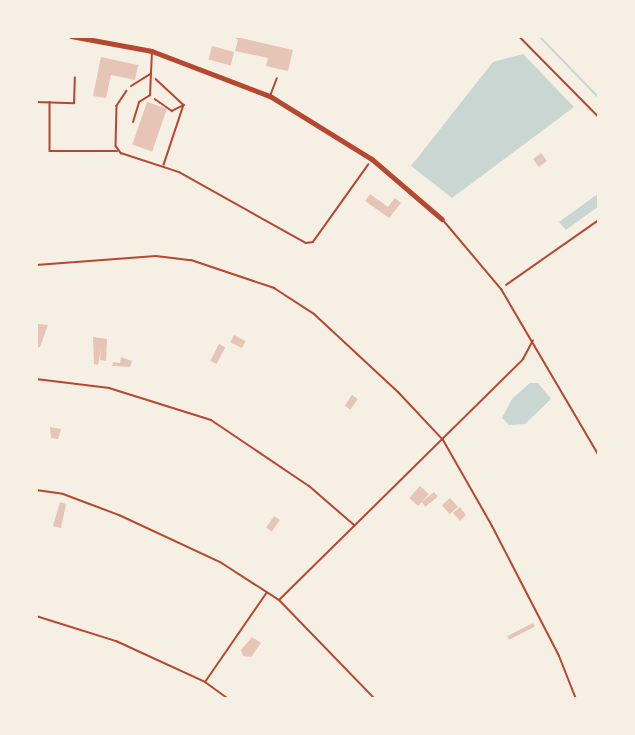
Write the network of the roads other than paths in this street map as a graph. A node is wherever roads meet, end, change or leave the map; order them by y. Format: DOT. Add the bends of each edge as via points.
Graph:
graph roads {
  1 [pos="71,36"];
  2 [pos="152,51"];
  3 [pos="150,74"];
  4 [pos="277,78"];
  5 [pos="131,86"];
  6 [pos="270,96"];
  7 [pos="133,122"];
  8 [pos="442,219"];
  9 [pos="36,265"];
  10 [pos="533,340"];
  11 [pos="36,379"];
  12 [pos="443,440"];
  13 [pos="599,456"];
  14 [pos="36,490"];
  15 [pos="354,525"];
  16 [pos="267,592"];
  17 [pos="279,600"];
  18 [pos="36,616"];
  19 [pos="204,682"];
  20 [pos="228,699"];
  21 [pos="375,699"];
  22 [pos="576,699"];
  1 -- 2 [label="street"];
  2 -- 3 [label="lane"];
  2 -- 6 [label="street"];
  3 -- 5 [label="lane"];
  3 -- 7 [label="lane" via="150,95 139,102"];
  4 -- 6 [label="lane"];
  6 -- 8 [label="street" via="372,159"];
  8 -- 10 [label="lane" via="501,289"];
  9 -- 12 [label="lane" via="156,256 191,260 274,288 347,343"];
  10 -- 12 [label="lane" via="523,359"];
  10 -- 13 [label="lane"];
  11 -- 15 [label="lane" via="109,388 211,420 274,460"];
  12 -- 15 [label="lane"];
  12 -- 22 [label="lane" via="559,656"];
  14 -- 16 [label="lane" via="63,494 119,515 220,562"];
  15 -- 17 [label="lane"];
  16 -- 17 [label="lane"];
  16 -- 19 [label="lane"];
  17 -- 21 [label="lane"];
  18 -- 19 [label="lane" via="116,641"];
  19 -- 20 [label="lane"];
}
